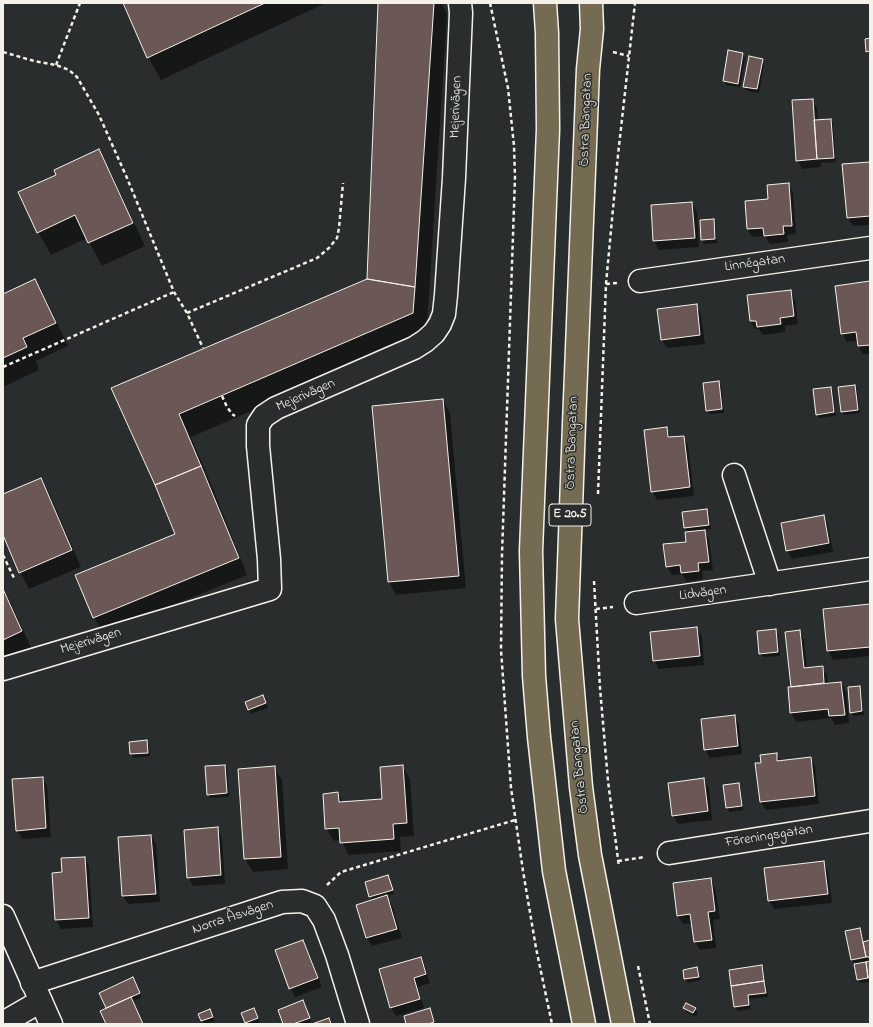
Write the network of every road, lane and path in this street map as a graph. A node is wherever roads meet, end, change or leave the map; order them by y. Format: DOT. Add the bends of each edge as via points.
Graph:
graph roads {
  1 [pos="80,3"];
  2 [pos="460,3"];
  3 [pos="545,3"];
  4 [pos="591,3"];
  5 [pos="635,3"];
  6 [pos="609,50"];
  7 [pos="3,52"];
  8 [pos="629,56"];
  9 [pos="56,65"];
  10 [pos="343,183"];
  11 [pos="870,248"];
  12 [pos="640,280"];
  13 [pos="174,292"];
  14 [pos="187,314"];
  15 [pos="203,348"];
  16 [pos="3,367"];
  17 [pos="734,475"];
  18 [pos="597,502"];
  19 [pos="3,555"];
  20 [pos="870,569"];
  21 [pos="14,578"];
  22 [pos="594,580"];
  23 [pos="770,584"];
  24 [pos="636,604"];
  25 [pos="3,668"];
  26 [pos="515,820"];
  27 [pos="870,821"];
  28 [pos="669,853"];
  29 [pos="618,861"];
  30 [pos="620,873"];
  31 [pos="307,903"];
  32 [pos="3,916"];
  33 [pos="638,963"];
  34 [pos="36,992"];
  35 [pos="3,1023"];
  36 [pos="51,1024"];
  37 [pos="358,1024"];
  38 [pos="584,1024"];
  39 [pos="622,1024"];
  40 [pos="650,1024"];
  1 -- 9 [label="path"];
  2 -- 25 [label="street, Mejerivägen" via="462,13 454,178 444,314 434,333 414,348 276,408 264,416 258,425 270,589"];
  3 -- 38 [label="main road, E 20.5" via="548,129 531,551 534,676 538,737 554,871"];
  4 -- 39 [label="main road, Östra Bangatan / E 20.5" via="592,29 588,69 567,619 581,787 590,855"];
  5 -- 8 [label="path"];
  6 -- 8 [label="path"];
  7 -- 9 [label="path"];
  8 -- 18 [label="path" via="606,284"];
  9 -- 13 [label="path" via="69,70 77,77 99,115"];
  10 -- 14 [label="path" via="340,228 337,238 329,248 316,258"];
  11 -- 12 [label="street, Linnégatan"];
  13 -- 14 [label="path"];
  13 -- 16 [label="path"];
  14 -- 15 [label="path"];
  17 -- 23 [label="street"];
  19 -- 21 [label="path"];
  20 -- 23 [label="street, Lidvägen"];
  22 -- 29 [label="path" via="600,688"];
  23 -- 24 [label="street, Lidvägen"];
  26 -- 31 [label="path" via="342,872"];
  27 -- 28 [label="street, Föreningsgatan"];
  28 -- 29 [label="path"];
  29 -- 30 [label="path"];
  31 -- 34 [label="street, Norra Åsvägen" via="282,902"];
  31 -- 37 [label="street" via="315,906 324,920"];
  32 -- 34 [label="street"];
  33 -- 40 [label="path"];
  34 -- 35 [label="street, Norra Åsvägen"];
  34 -- 36 [label="street"];
}
